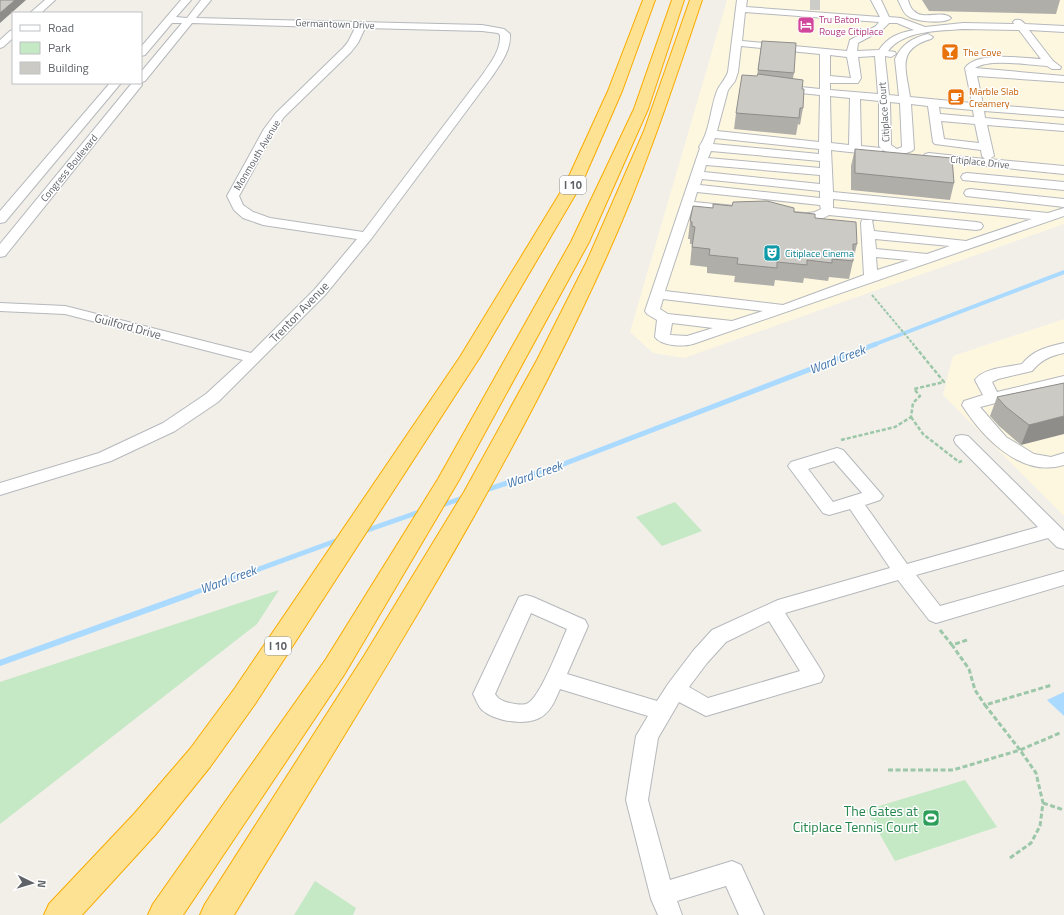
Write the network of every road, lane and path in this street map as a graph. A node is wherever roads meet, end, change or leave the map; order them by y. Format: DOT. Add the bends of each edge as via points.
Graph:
graph roads {
  1 [pos="50,0"];
  2 [pos="186,0"];
  3 [pos="206,0"];
  4 [pos="649,0"];
  5 [pos="678,0"];
  6 [pos="696,0"];
  7 [pos="903,0"];
  8 [pos="741,4"];
  9 [pos="810,5"];
  10 [pos="797,6"];
  11 [pos="876,6"];
  12 [pos="857,8"];
  13 [pos="37,12"];
  14 [pos="168,20"];
  15 [pos="189,20"];
  16 [pos="886,20"];
  17 [pos="1064,21"];
  18 [pos="360,25"];
  19 [pos="1022,27"];
  20 [pos="1064,29"];
  21 [pos="922,30"];
  22 [pos="501,32"];
  23 [pos="12,34"];
  24 [pos="935,36"];
  25 [pos="1064,36"];
  26 [pos="737,39"];
  27 [pos="0,45"];
  28 [pos="852,49"];
  29 [pos="825,51"];
  30 [pos="142,52"];
  31 [pos="881,53"];
  32 [pos="901,56"];
  33 [pos="1049,63"];
  34 [pos="1064,69"];
  35 [pos="142,78"];
  36 [pos="825,79"];
  37 [pos="1064,79"];
  38 [pos="975,80"];
  39 [pos="728,83"];
  40 [pos="743,84"];
  41 [pos="113,87"];
  42 [pos="135,87"];
  43 [pos="773,87"];
  44 [pos="825,93"];
  45 [pos="976,95"];
  46 [pos="855,96"];
  47 [pos="990,97"];
  48 [pos="884,99"];
  49 [pos="906,101"];
  50 [pos="933,103"];
  51 [pos="978,107"];
  52 [pos="1064,114"];
  53 [pos="935,117"];
  54 [pos="980,121"];
  55 [pos="1064,128"];
  56 [pos="936,130"];
  57 [pos="952,132"];
  58 [pos="968,133"];
  59 [pos="983,134"];
  60 [pos="708,140"];
  61 [pos="986,147"];
  62 [pos="855,149"];
  63 [pos="825,152"];
  64 [pos="895,153"];
  65 [pos="963,160"];
  66 [pos="701,161"];
  67 [pos="989,162"];
  68 [pos="1064,170"];
  69 [pos="826,172"];
  70 [pos="696,175"];
  71 [pos="967,177"];
  72 [pos="31,182"];
  73 [pos="58,182"];
  74 [pos="1064,186"];
  75 [pos="692,188"];
  76 [pos="970,193"];
  77 [pos="827,199"];
  78 [pos="1064,202"];
  79 [pos="687,205"];
  80 [pos="972,209"];
  81 [pos="747,211"];
  82 [pos="1064,212"];
  83 [pos="785,215"];
  84 [pos="866,215"];
  85 [pos="1050,216"];
  86 [pos="0,219"];
  87 [pos="976,226"];
  88 [pos="868,234"];
  89 [pos="366,236"];
  90 [pos="973,242"];
  91 [pos="869,252"];
  92 [pos="0,253"];
  93 [pos="929,257"];
  94 [pos="871,277"];
  95 [pos="657,294"];
  96 [pos="872,295"];
  97 [pos="0,307"];
  98 [pos="784,309"];
  99 [pos="665,318"];
  100 [pos="732,326"];
  101 [pos="1064,348"];
  102 [pos="254,358"];
  103 [pos="1064,381"];
  104 [pos="992,398"];
  105 [pos="911,417"];
  106 [pos="962,440"];
  107 [pos="839,441"];
  108 [pos="978,456"];
  109 [pos="1064,459"];
  110 [pos="0,489"];
  111 [pos="854,502"];
  112 [pos="1058,536"];
  113 [pos="903,573"];
  114 [pos="1064,578"];
  115 [pos="773,610"];
  116 [pos="967,640"];
  117 [pos="555,679"];
  118 [pos="1052,685"];
  119 [pos="675,690"];
  120 [pos="985,706"];
  121 [pos="662,711"];
  122 [pos="1060,734"];
  123 [pos="1020,750"];
  124 [pos="888,770"];
  125 [pos="1043,803"];
  126 [pos="1064,810"];
  127 [pos="1010,858"];
  128 [pos="666,905"];
  129 [pos="60,915"];
  130 [pos="164,915"];
  131 [pos="216,915"];
  132 [pos="752,915"];
  1 -- 13 [label="street"];
  2 -- 14 [label="street"];
  3 -- 15 [label="street"];
  4 -- 129 [label="highway, I 10" via="615,91 574,185 470,357 245,696 200,758 145,824"];
  5 -- 130 [label="highway, I 10" via="641,109 580,242 448,480 335,667"];
  6 -- 131 [label="highway" via="651,131 596,261 522,407 475,494 373,664"];
  7 -- 19 [label="street" via="910,13 925,18"];
  8 -- 10 [label="street"];
  8 -- 16 [label="street"];
  8 -- 26 [label="street"];
  9 -- 10 [label="street"];
  10 -- 12 [label="street" via="819,9"];
  11 -- 16 [label="street"];
  14 -- 15 [label="street, Germantown Drive"];
  14 -- 30 [label="street"];
  15 -- 18 [label="street, Germantown Drive"];
  15 -- 35 [label="street"];
  16 -- 21 [label="street" via="898,20"];
  16 -- 28 [label="street" via="879,28 853,42"];
  17 -- 19 [label="street"];
  18 -- 22 [label="street, Germantown Drive" via="482,28"];
  18 -- 89 [label="street, Monmouth Avenue" via="353,43 347,50 280,115 233,196 238,207 248,215 268,222"];
  19 -- 20 [label="street"];
  19 -- 21 [label="street" via="945,27"];
  19 -- 24 [label="street"];
  19 -- 25 [label="street"];
  19 -- 33 [label="street"];
  21 -- 24 [label="street"];
  21 -- 31 [label="street" via="891,40"];
  22 -- 89 [label="street, Trenton Avenue" via="505,34 506,39 502,52 487,76"];
  23 -- 27 [label="street"];
  24 -- 32 [label="street" via="908,45"];
  26 -- 28 [label="street"];
  26 -- 29 [label="street"];
  26 -- 39 [label="street" via="733,72"];
  28 -- 29 [label="street"];
  28 -- 31 [label="street"];
  28 -- 36 [label="street" via="856,78 854,81"];
  29 -- 36 [label="street"];
  31 -- 32 [label="street"];
  31 -- 48 [label="street, Citiplace Court"];
  32 -- 49 [label="street, Citiplace Court"];
  33 -- 34 [label="street"];
  33 -- 38 [label="street" via="983,62 970,68"];
  36 -- 44 [label="street"];
  37 -- 38 [label="street"];
  38 -- 45 [label="street"];
  39 -- 40 [label="street"];
  39 -- 60 [label="street" via="723,90"];
  41 -- 42 [label="street"];
  41 -- 72 [label="street, Congress Boulevard"];
  42 -- 73 [label="street, Congress Boulevard"];
  43 -- 44 [label="street"];
  44 -- 46 [label="street"];
  44 -- 63 [label="street"];
  45 -- 47 [label="street"];
  45 -- 51 [label="street"];
  46 -- 48 [label="street"];
  46 -- 62 [label="street"];
  48 -- 49 [label="street"];
  48 -- 64 [label="street, Citiplace Court" via="885,146"];
  49 -- 50 [label="street"];
  49 -- 64 [label="street, Citiplace Court" via="908,149"];
  50 -- 51 [label="street"];
  50 -- 53 [label="street"];
  51 -- 52 [label="street"];
  51 -- 54 [label="street"];
  53 -- 54 [label="street"];
  53 -- 56 [label="street"];
  54 -- 55 [label="street"];
  54 -- 59 [label="street"];
  56 -- 57 [label="street"];
  56 -- 61 [label="street" via="939,142"];
  58 -- 59 [label="street"];
  59 -- 61 [label="street"];
  60 -- 63 [label="street, Citiplace Drive"];
  60 -- 66 [label="street"];
  61 -- 67 [label="street"];
  62 -- 63 [label="street, Citiplace Drive"];
  62 -- 64 [label="street, Citiplace Drive"];
  63 -- 69 [label="street"];
  64 -- 65 [label="street, Citiplace Drive"];
  65 -- 67 [label="street, Citiplace Drive"];
  65 -- 71 [label="street"];
  66 -- 69 [label="street"];
  66 -- 70 [label="street"];
  67 -- 68 [label="street, Citiplace Drive"];
  69 -- 77 [label="street"];
  70 -- 75 [label="street"];
  70 -- 77 [label="street"];
  71 -- 74 [label="street"];
  71 -- 76 [label="street"];
  72 -- 73 [label="street"];
  72 -- 86 [label="street, Congress Boulevard"];
  73 -- 92 [label="street, Congress Boulevard"];
  75 -- 77 [label="street"];
  75 -- 79 [label="street"];
  76 -- 78 [label="street"];
  76 -- 80 [label="street"];
  77 -- 80 [label="street"];
  77 -- 83 [label="street" via="815,218"];
  77 -- 84 [label="street"];
  79 -- 81 [label="street"];
  79 -- 95 [label="street"];
  80 -- 85 [label="street"];
  80 -- 87 [label="street"];
  82 -- 85 [label="street"];
  84 -- 87 [label="street"];
  84 -- 88 [label="street"];
  85 -- 90 [label="street"];
  87 -- 90 [label="street"];
  88 -- 90 [label="street"];
  88 -- 91 [label="street"];
  89 -- 102 [label="street, Trenton Avenue" via="320,292"];
  90 -- 93 [label="street"];
  91 -- 93 [label="street"];
  91 -- 94 [label="street"];
  93 -- 94 [label="street"];
  94 -- 98 [label="street"];
  95 -- 98 [label="street"];
  95 -- 99 [label="street" via="652,310"];
  96 -- 105 [label="path" via="944,382 914,389 920,396 913,403"];
  97 -- 102 [label="street, Guilford Drive" via="65,310"];
  98 -- 100 [label="street"];
  99 -- 100 [label="street"];
  99 -- 100 [label="street" via="662,337 688,341"];
  101 -- 104 [label="street" via="1046,352 1033,360 1027,368 982,380"];
  102 -- 110 [label="street, Trenton Avenue" via="212,398 169,426 105,457"];
  103 -- 104 [label="street"];
  104 -- 109 [label="street" via="970,405 1000,441 1029,459 1051,463"];
  105 -- 107 [label="path" via="895,427"];
  105 -- 108 [label="path" via="923,434 959,462"];
  106 -- 108 [label="street"];
  108 -- 112 [label="street"];
  111 -- 113 [label="street"];
  112 -- 113 [label="street"];
  113 -- 114 [label="street" via="936,615"];
  113 -- 115 [label="street"];
  115 -- 119 [label="street" via="719,636"];
  115 -- 119 [label="street" via="814,676 706,707"];
  116 -- 120 [label="path" via="952,645 969,668 975,690"];
  117 -- 117 [label="street" via="578,626 526,602 484,694 488,703 500,710 533,712 540,706"];
  117 -- 121 [label="street"];
  118 -- 120 [label="path"];
  119 -- 121 [label="street"];
  120 -- 123 [label="path"];
  121 -- 128 [label="street" via="647,736 637,800"];
  122 -- 123 [label="path"];
  123 -- 124 [label="path" via="953,770"];
  123 -- 125 [label="path" via="1036,773"];
  125 -- 126 [label="path"];
  125 -- 127 [label="path" via="1040,826 1031,843"];
  128 -- 132 [label="street" via="732,873"];
}
